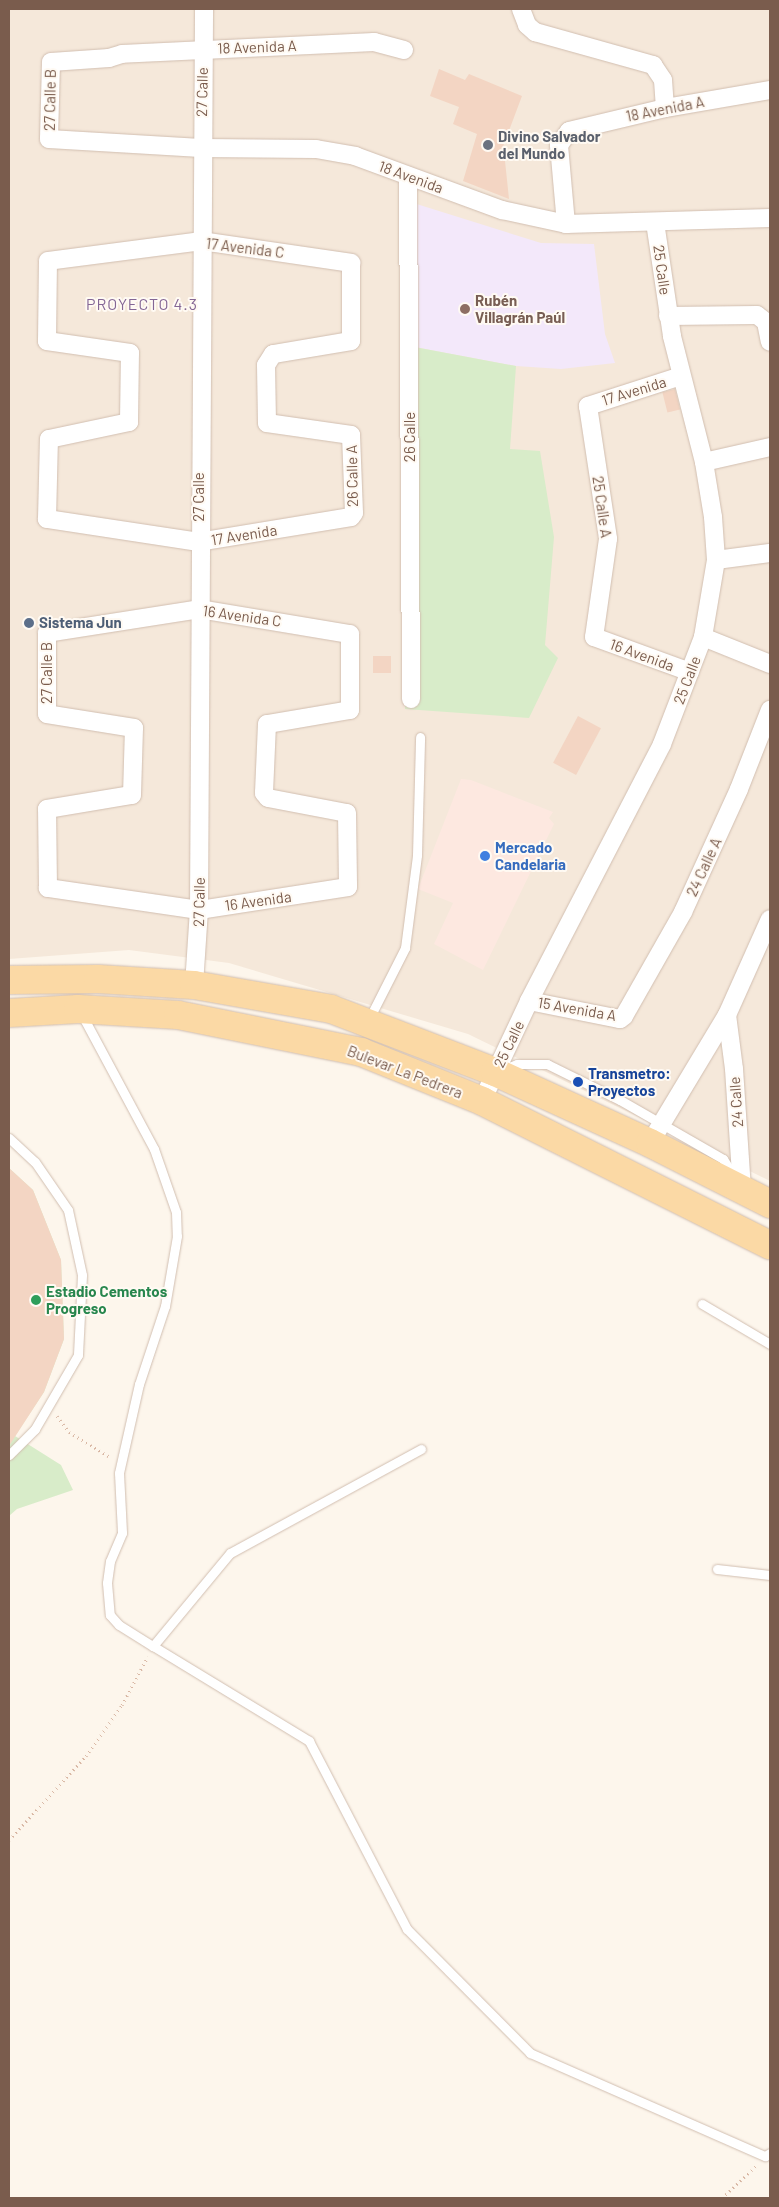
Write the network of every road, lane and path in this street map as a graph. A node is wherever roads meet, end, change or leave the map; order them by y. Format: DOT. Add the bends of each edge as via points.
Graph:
graph roads {
  1 [pos="204,9"];
  2 [pos="524,9"];
  3 [pos="203,50"];
  4 [pos="404,50"];
  5 [pos="51,62"];
  6 [pos="770,90"];
  7 [pos="665,108"];
  8 [pos="49,139"];
  9 [pos="201,148"];
  10 [pos="408,176"];
  11 [pos="770,218"];
  12 [pos="655,222"];
  13 [pos="566,224"];
  14 [pos="201,241"];
  15 [pos="668,316"];
  16 [pos="770,342"];
  17 [pos="681,376"];
  18 [pos="588,406"];
  19 [pos="351,435"];
  20 [pos="770,447"];
  21 [pos="704,462"];
  22 [pos="351,518"];
  23 [pos="48,519"];
  24 [pos="199,542"];
  25 [pos="770,553"];
  26 [pos="716,560"];
  27 [pos="200,609"];
  28 [pos="47,633"];
  29 [pos="594,637"];
  30 [pos="703,637"];
  31 [pos="770,664"];
  32 [pos="690,672"];
  33 [pos="411,699"];
  34 [pos="770,710"];
  35 [pos="420,737"];
  36 [pos="348,887"];
  37 [pos="48,888"];
  38 [pos="199,910"];
  39 [pos="770,920"];
  40 [pos="9,980"];
  41 [pos="194,985"];
  42 [pos="529,1001"];
  43 [pos="78,1009"];
  44 [pos="9,1012"];
  45 [pos="727,1015"];
  46 [pos="624,1016"];
  47 [pos="368,1022"];
  48 [pos="495,1072"];
  49 [pos="482,1102"];
  50 [pos="656,1133"];
  51 [pos="9,1138"];
  52 [pos="742,1189"];
  53 [pos="770,1204"];
  54 [pos="770,1246"];
  55 [pos="702,1304"];
  56 [pos="770,1344"];
  57 [pos="50,1407"];
  58 [pos="421,1449"];
  59 [pos="9,1455"];
  60 [pos="122,1464"];
  61 [pos="717,1570"];
  62 [pos="770,1575"];
  63 [pos="153,1646"];
  64 [pos="9,1840"];
  65 [pos="768,2155"];
  66 [pos="722,2198"];
  1 -- 3 [label="street, 27 Calle"];
  2 -- 7 [label="street" via="527,25 535,32 653,66 663,80"];
  3 -- 4 [label="street, 18 Avenida A" via="374,42"];
  3 -- 5 [label="street, 18 Avenida A"];
  3 -- 9 [label="street, 27 Calle"];
  5 -- 8 [label="street, 27 Calle B"];
  6 -- 7 [label="street, 18 Avenida A"];
  7 -- 13 [label="street, 18 Avenida A" via="573,129 562,137 560,150"];
  8 -- 9 [label="street, 18 Avenida"];
  9 -- 10 [label="street, 18 Avenida" via="316,149 355,156"];
  9 -- 14 [label="street, 27 Calle"];
  10 -- 13 [label="street, 18 Avenida" via="502,210"];
  10 -- 33 [label="street, 26 Calle"];
  11 -- 12 [label="street, 18 Avenida"];
  12 -- 13 [label="street, 18 Avenida"];
  12 -- 15 [label="street, 25 Calle"];
  14 -- 19 [label="street, 17 Avenida C" via="351,263 351,341 272,354 266,365 266,419 271,426"];
  14 -- 23 [label="street, 17 Avenida C" via="48,262 47,341 130,353 130,422 49,439"];
  14 -- 24 [label="street, 27 Calle"];
  15 -- 16 [label="street" via="757,315 766,322"];
  15 -- 17 [label="street, 25 Calle"];
  17 -- 18 [label="street, 17 Avenida"];
  17 -- 21 [label="street, 25 Calle"];
  18 -- 29 [label="street, 25 Calle A" via="608,540"];
  19 -- 22 [label="street, 26 Calle A" via="354,513"];
  20 -- 21 [label="street"];
  21 -- 26 [label="street, 25 Calle"];
  22 -- 24 [label="street, 17 Avenida"];
  23 -- 24 [label="street, 17 Avenida"];
  24 -- 27 [label="street, 27 Calle"];
  25 -- 26 [label="street"];
  26 -- 30 [label="street, 25 Calle"];
  27 -- 28 [label="street, 16 Avenida C"];
  27 -- 36 [label="street, 16 Avenida C" via="349,632 350,710 267,724 265,796 347,813"];
  27 -- 38 [label="street, 27 Calle"];
  28 -- 37 [label="street, 27 Calle B" via="47,714 134,728 132,795 47,809"];
  29 -- 32 [label="street, 16 Avenida"];
  30 -- 31 [label="street"];
  30 -- 32 [label="street, 25 Calle"];
  32 -- 42 [label="street, 25 Calle" via="662,744"];
  34 -- 46 [label="street, 24 Calle A" via="739,789 683,912"];
  35 -- 47 [label="lane" via="417,855 405,948"];
  36 -- 38 [label="street, 16 Avenida"];
  37 -- 38 [label="street, 16 Avenida"];
  38 -- 41 [label="street, 27 Calle"];
  39 -- 45 [label="street"];
  40 -- 41 [label="main road" via="98,979"];
  41 -- 47 [label="main road" via="330,1009"];
  42 -- 46 [label="street, 15 Avenida A" via="620,1019"];
  42 -- 48 [label="street, 25 Calle"];
  43 -- 44 [label="main road, Bulevar La Pedrera"];
  43 -- 49 [label="main road, Bulevar La Pedrera" via="178,1015 362,1052"];
  43 -- 60 [label="lane" via="154,1150 176,1212 177,1236 165,1306 140,1384"];
  45 -- 50 [label="street"];
  45 -- 52 [label="street, 24 Calle"];
  47 -- 48 [label="main road"];
  48 -- 49 [label="street, 25 Calle"];
  48 -- 50 [label="main road"];
  49 -- 54 [label="main road, Bulevar La Pedrera"];
  50 -- 52 [label="main road"];
  51 -- 57 [label="lane" via="35,1162 68,1210 82,1275 78,1355"];
  52 -- 53 [label="main road"];
  55 -- 56 [label="lane"];
  57 -- 59 [label="lane" via="35,1429"];
  57 -- 60 [label="path" via="70,1432"];
  58 -- 63 [label="lane" via="230,1554"];
  60 -- 63 [label="lane" via="119,1485 122,1533 110,1561 107,1601 110,1615 119,1625"];
  61 -- 62 [label="lane"];
  63 -- 64 [label="path" via="122,1705 86,1756"];
  63 -- 65 [label="lane" via="309,1741 407,1930 530,2053"];
  65 -- 66 [label="path"];
}
